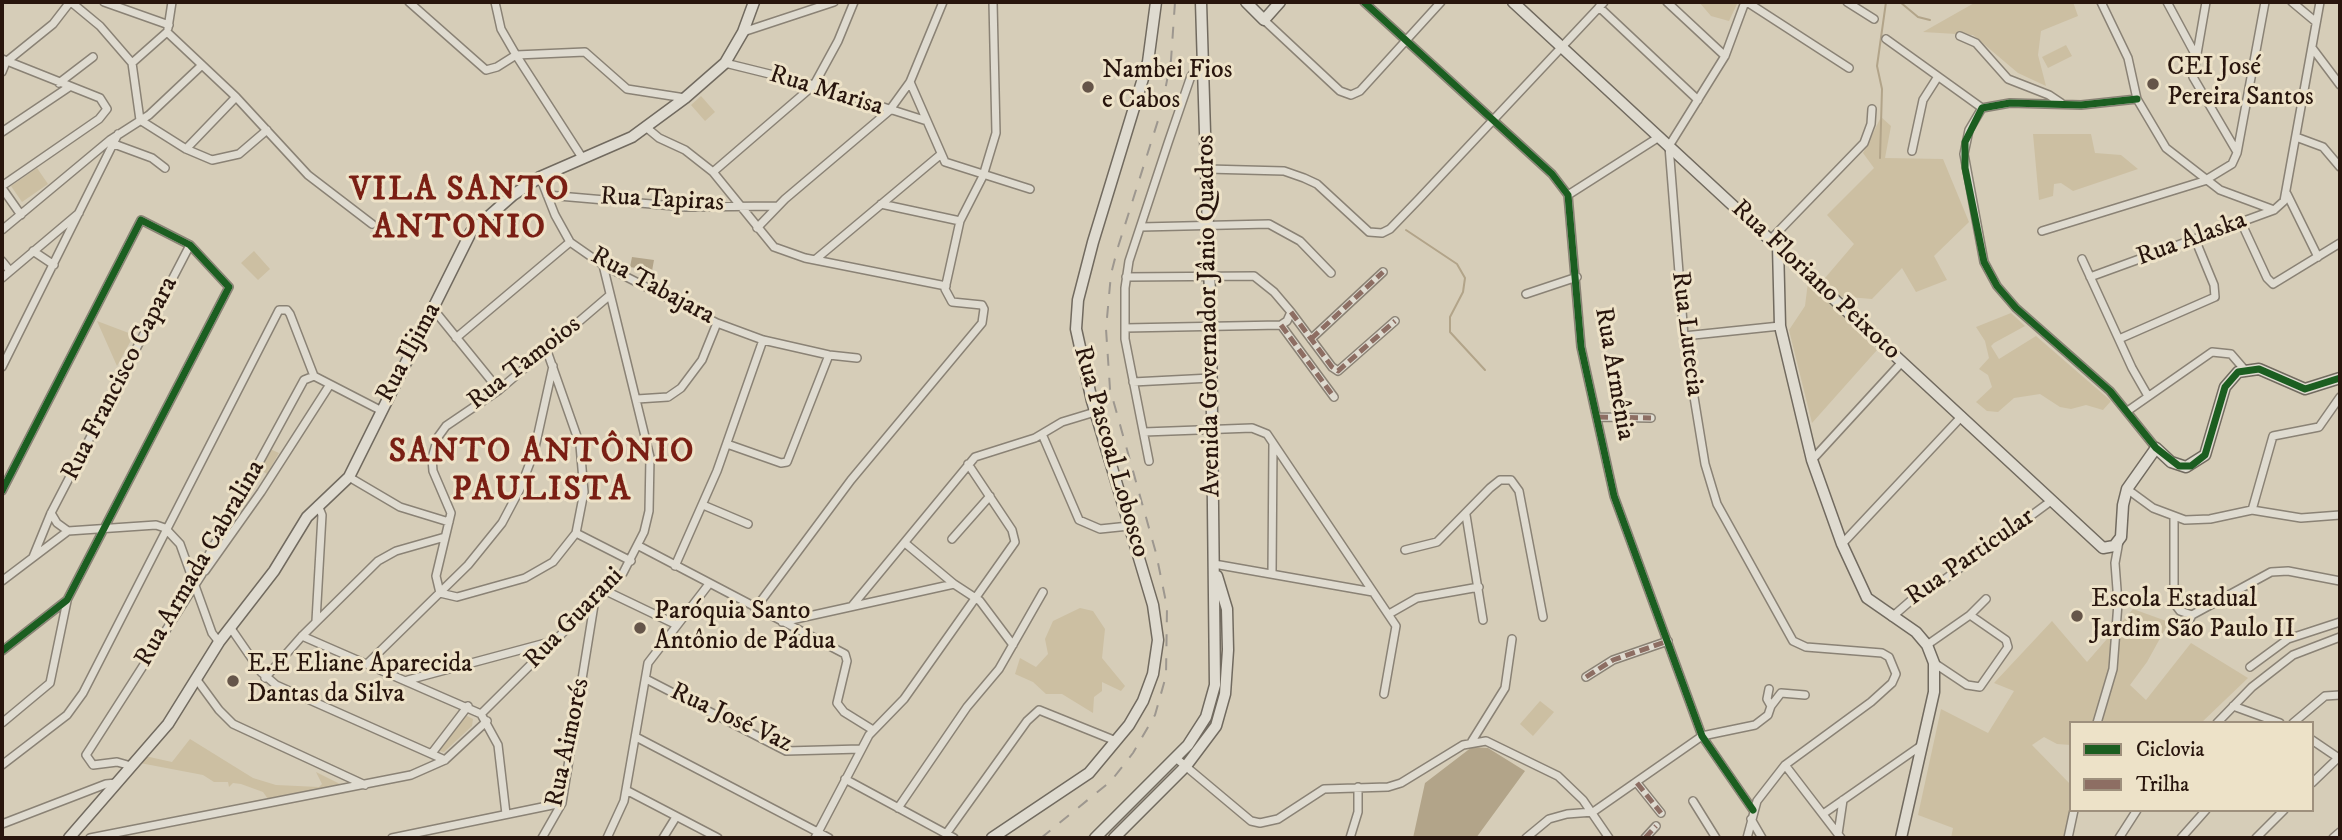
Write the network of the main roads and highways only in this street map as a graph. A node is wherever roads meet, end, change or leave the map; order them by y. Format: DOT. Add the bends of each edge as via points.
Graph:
graph roads {
  1 [pos="754,2"];
  2 [pos="1156,2"];
  3 [pos="1201,2"];
  4 [pos="1246,2"];
  5 [pos="1280,2"];
  6 [pos="1513,2"];
  7 [pos="1774,242"];
  8 [pos="2340,378"];
  9 [pos="1214,567"];
  10 [pos="1215,613"];
  11 [pos="1227,615"];
  12 [pos="1182,763"];
  13 [pos="69,838"];
  14 [pos="992,838"];
  15 [pos="1095,838"];
  16 [pos="1114,838"];
  17 [pos="1901,838"];
  1 -- 13 [label="main road, Rua Iljima" via="725,63 685,98 647,128 540,177 471,232 349,477 318,504 219,642 168,724"];
  2 -- 14 [label="main road, Rua Pascoal Lobosco" via="1142,87 1079,300 1077,340 1151,596 1158,640 1149,690 1089,773"];
  3 -- 9 [label="main road, Avenida Governador Jânio Quadros"];
  4 -- 5 [label="main road" via="1264,20"];
  6 -- 7 [label="main road, Rua Floriano Peixoto"];
  7 -- 8 [label="main road, Rua Floriano Peixoto" via="2100,546 2111,547 2120,540 2127,489 2156,448 2179,466 2191,466 2208,451 2231,377 2244,369 2267,372 2305,388"];
  7 -- 17 [label="main road" via="1780,326 1812,460 1842,544 1867,598 1916,632 1934,663 1934,692"];
  9 -- 10 [label="main road, Avenida Governador Jânio Quadros"];
  9 -- 11 [label="main road, Avenida Governador Jânio Quadros"];
  10 -- 11 [label="main road"];
  10 -- 12 [label="main road, Avenida Governador Jânio Quadros" via="1217,655 1211,702"];
  11 -- 12 [label="main road, Avenida Governador Jânio Quadros" via="1228,670 1221,712 1216,726"];
  12 -- 15 [label="main road, Avenida Governador Jânio Quadros"];
  12 -- 16 [label="main road, Avenida Governador Jânio Quadros"];
}
